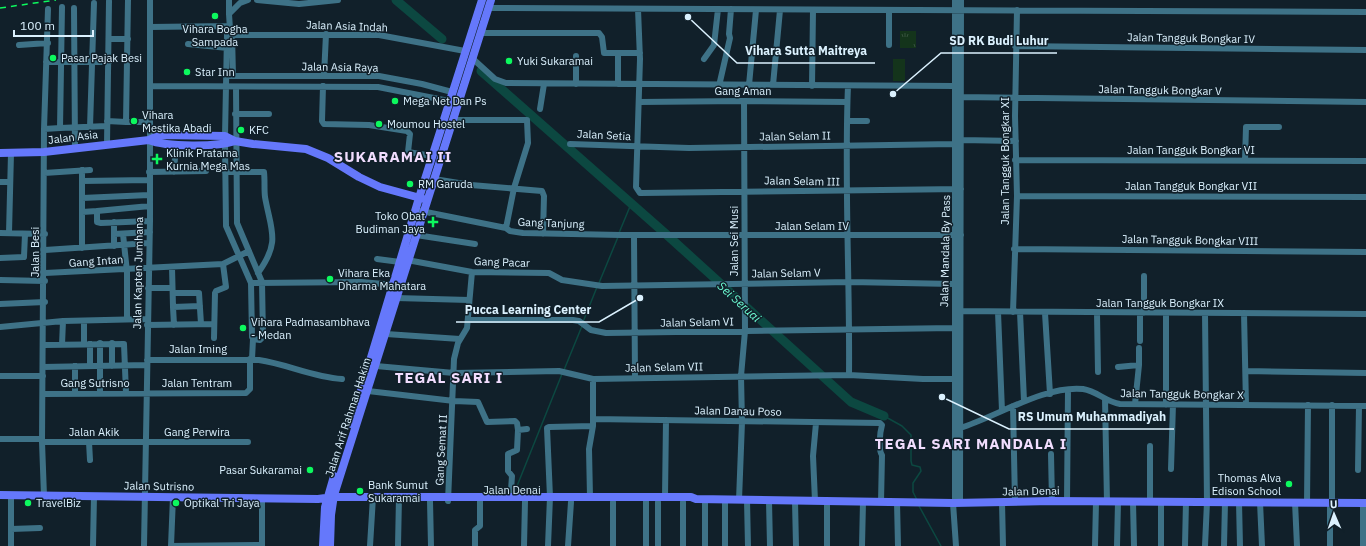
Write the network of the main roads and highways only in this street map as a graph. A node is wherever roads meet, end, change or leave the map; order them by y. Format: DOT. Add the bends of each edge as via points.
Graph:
graph roads {
  1 [pos="482,0"];
  2 [pos="490,4"];
  3 [pos="149,140"];
  4 [pos="235,141"];
  5 [pos="0,153"];
  6 [pos="423,199"];
  7 [pos="419,210"];
  8 [pos="404,261"];
  9 [pos="397,285"];
  10 [pos="0,495"];
  11 [pos="328,499"];
  12 [pos="400,499"];
  13 [pos="448,499"];
  14 [pos="507,499"];
  15 [pos="549,499"];
  16 [pos="646,500"];
  17 [pos="701,500"];
  18 [pos="1365,503"];
  19 [pos="323,546"];
  20 [pos="330,546"];
  1 -- 6 [label="main road, Jalan Arif Rahman Hakim" via="432,156"];
  2 -- 6 [label="main road, Jalan Arif Rahman Hakim" via="434,179"];
  3 -- 4 [label="main road, Jalan Asia" via="159,144 226,144"];
  3 -- 4 [label="main road, Jalan Asia" via="159,135 225,136"];
  3 -- 5 [label="main road, Jalan Asia" via="44,152"];
  4 -- 6 [label="main road" via="314,151 380,187"];
  6 -- 7 [label="main road, Jalan Arif Rahman Hakim"];
  7 -- 8 [label="main road, Jalan Arif Rahman Hakim"];
  7 -- 8 [label="main road, Jalan Arif Rahman Hakim" via="416,235"];
  8 -- 9 [label="main road, Jalan Arif Rahman Hakim"];
  9 -- 11 [label="main road, Jalan Arif Rahman Hakim"];
  9 -- 11 [label="main road, Jalan Arif Rahman Hakim" via="396,298 368,391"];
  10 -- 11 [label="main road, Jalan Sutrisno"];
  11 -- 12 [label="main road, Jalan Denai"];
  11 -- 19 [label="main road, Jalan Arif Rahman Hakim"];
  11 -- 20 [label="main road, Jalan Arif Rahman Hakim"];
  12 -- 13 [label="main road, Jalan Denai"];
  12 -- 13 [label="main road, Jalan Denai"];
  13 -- 14 [label="main road, Jalan Denai"];
  13 -- 14 [label="main road, Jalan Denai"];
  14 -- 15 [label="main road, Jalan Denai"];
  14 -- 15 [label="main road, Jalan Denai"];
  15 -- 16 [label="main road, Jalan Denai" via="590,497"];
  15 -- 16 [label="main road, Jalan Denai" via="571,502"];
  16 -- 17 [label="main road, Jalan Denai"];
  16 -- 17 [label="main road, Jalan Denai" via="665,497 691,497"];
  17 -- 18 [label="main road, Jalan Denai" via="913,503"];
}
